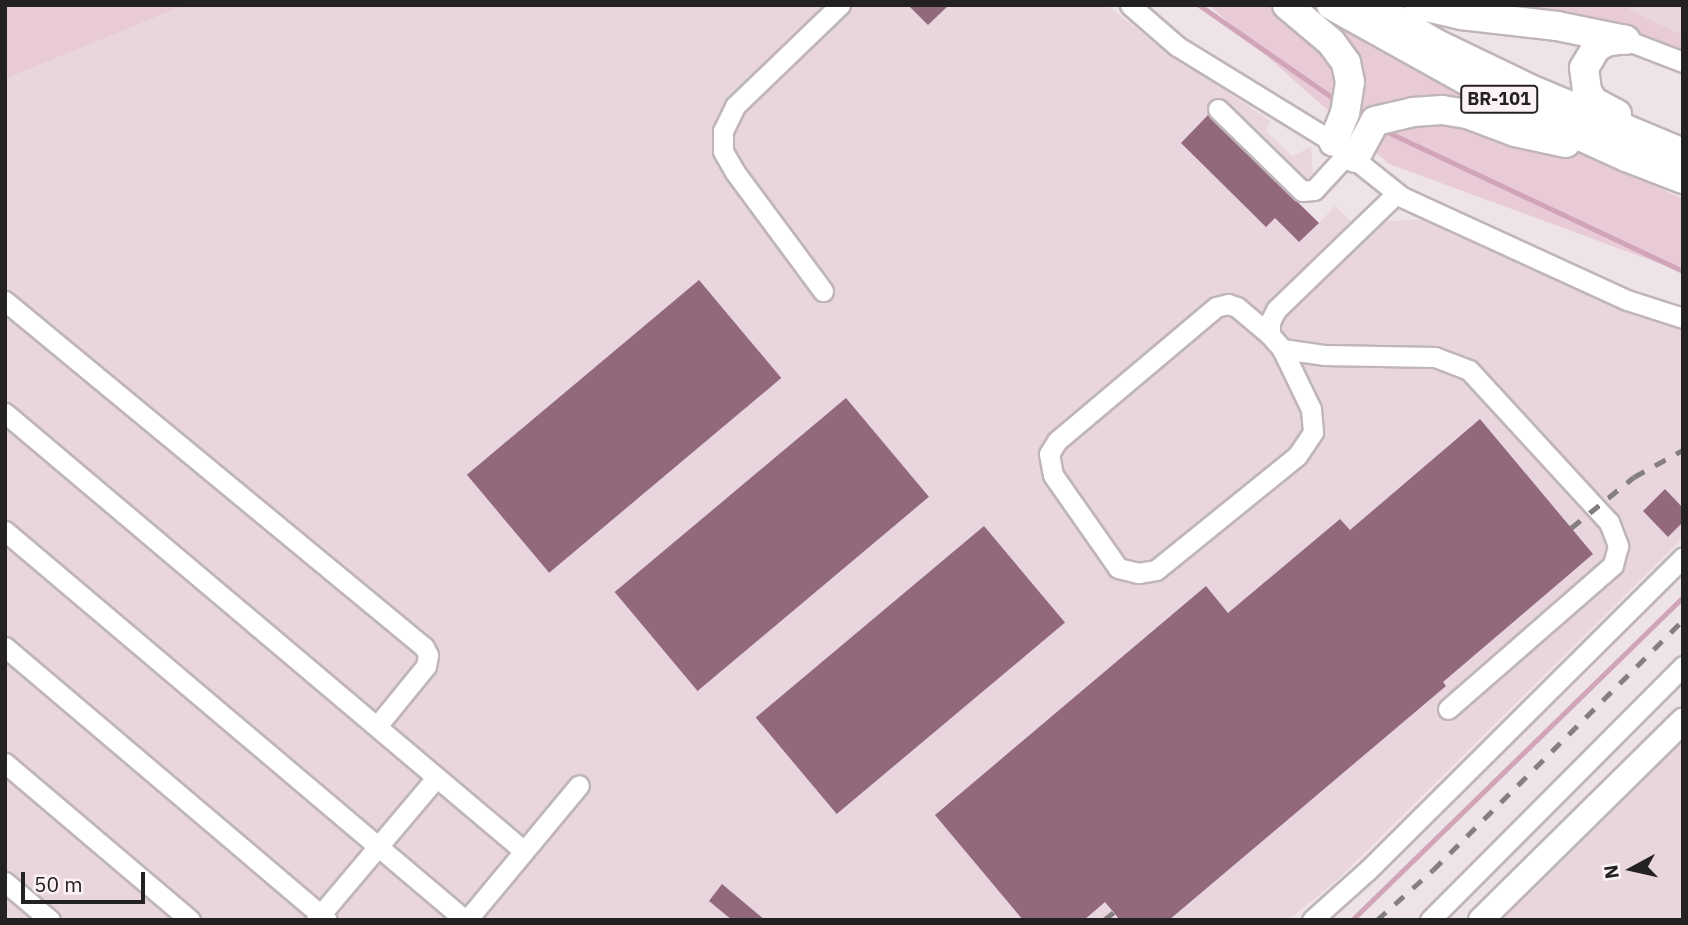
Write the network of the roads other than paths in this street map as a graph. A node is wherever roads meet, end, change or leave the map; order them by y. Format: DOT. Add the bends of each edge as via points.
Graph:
graph roads {
  1 [pos="840,5"];
  2 [pos="1130,5"];
  3 [pos="1287,5"];
  4 [pos="1331,5"];
  5 [pos="1372,5"];
  6 [pos="1418,5"];
  7 [pos="1626,40"];
  8 [pos="1683,62"];
  9 [pos="1218,109"];
  10 [pos="1650,139"];
  11 [pos="1345,151"];
  12 [pos="1683,153"];
  13 [pos="1626,157"];
  14 [pos="1683,179"];
  15 [pos="1397,193"];
  16 [pos="823,291"];
  17 [pos="5,301"];
  18 [pos="1683,318"];
  19 [pos="1276,342"];
  20 [pos="5,412"];
  21 [pos="5,531"];
  22 [pos="1683,557"];
  23 [pos="5,647"];
  24 [pos="1683,666"];
  25 [pos="1448,709"];
  26 [pos="1683,721"];
  27 [pos="376,726"];
  28 [pos="5,763"];
  29 [pos="437,777"];
  30 [pos="579,785"];
  31 [pos="378,846"];
  32 [pos="524,851"];
  33 [pos="5,882"];
  34 [pos="321,918"];
  35 [pos="50,920"];
  36 [pos="190,920"];
  37 [pos="466,920"];
  38 [pos="1312,920"];
  39 [pos="1430,920"];
  40 [pos="1481,920"];
  1 -- 16 [label="street" via="735,106 723,131 723,151 735,172"];
  2 -- 11 [label="street" via="1177,46"];
  3 -- 11 [label="highway" via="1331,42 1346,63"];
  4 -- 13 [label="highway, BR-101" via="1505,102"];
  5 -- 10 [label="highway, BR-101" via="1435,43"];
  6 -- 7 [label="highway" via="1461,16 1557,26"];
  7 -- 8 [label="street"];
  7 -- 10 [label="highway" via="1596,48 1584,68 1583,80 1593,101 1625,118"];
  9 -- 11 [label="street" via="1302,191 1314,190"];
  10 -- 12 [label="highway, BR-101"];
  11 -- 13 [label="highway" via="1375,121 1442,110"];
  11 -- 15 [label="street"];
  13 -- 14 [label="highway, BR-101"];
  15 -- 18 [label="street" via="1627,300"];
  15 -- 19 [label="street" via="1276,310 1270,323"];
  17 -- 27 [label="street" via="424,647 426,666"];
  19 -- 19 [label="street" via="1311,409 1313,432 1297,456 1156,570 1138,573 1118,568 1053,475 1049,454 1057,441 1216,307 1237,307"];
  19 -- 25 [label="street" via="1324,355 1435,357 1469,370 1609,522 1618,545 1614,565"];
  20 -- 27 [label="street"];
  21 -- 31 [label="street"];
  22 -- 38 [label="street" via="1359,879"];
  23 -- 34 [label="street"];
  24 -- 39 [label="street"];
  26 -- 40 [label="main road"];
  27 -- 29 [label="street"];
  28 -- 36 [label="street"];
  29 -- 31 [label="street"];
  29 -- 32 [label="street"];
  30 -- 32 [label="street"];
  31 -- 34 [label="street"];
  31 -- 37 [label="street"];
  32 -- 37 [label="street"];
  33 -- 35 [label="street"];
}
